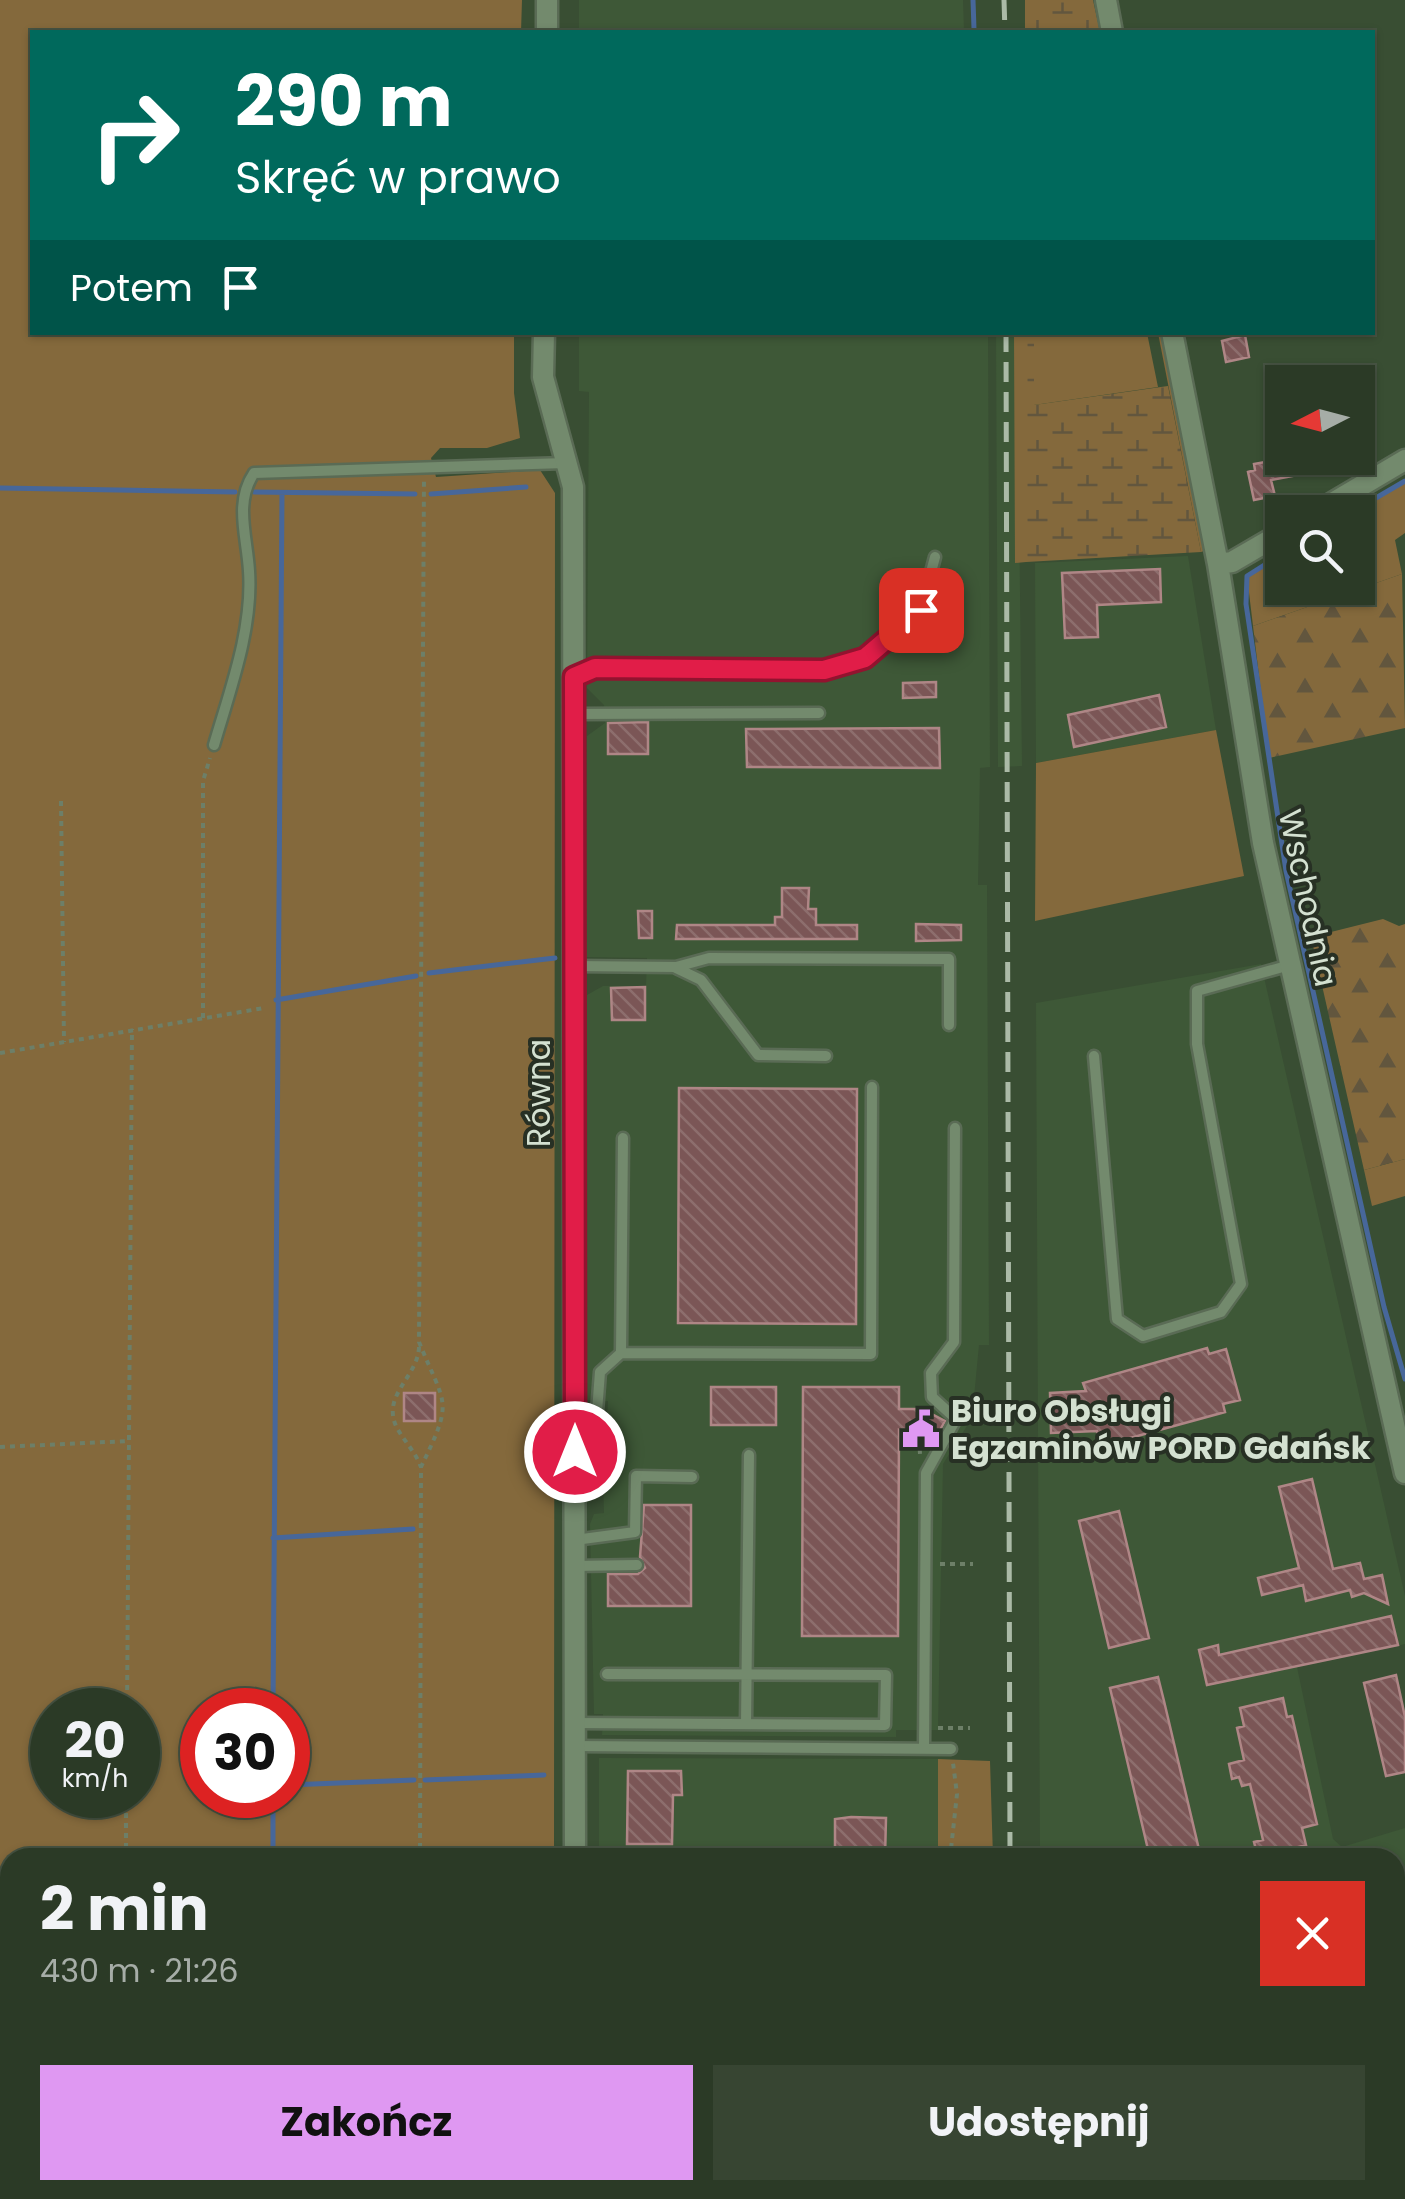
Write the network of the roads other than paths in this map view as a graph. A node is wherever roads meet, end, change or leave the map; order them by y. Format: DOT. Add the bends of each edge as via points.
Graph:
graph roads {
  1 [pos="547,0"];
  2 [pos="1106,0"];
  3 [pos="547,30"];
  4 [pos="1112,30"];
  5 [pos="544,335"];
  6 [pos="1173,335"];
  7 [pos="1405,460"];
  8 [pos="567,463"];
  9 [pos="1346,495"];
  10 [pos="1265,543"];
  11 [pos="935,557"];
  12 [pos="1218,564"];
  13 [pos="574,677"];
  14 [pos="819,712"];
  15 [pos="574,714"];
  16 [pos="214,746"];
  17 [pos="1291,965"];
  18 [pos="574,966"];
  19 [pos="676,967"];
  20 [pos="949,1025"];
  21 [pos="826,1056"];
  22 [pos="1094,1056"];
  23 [pos="872,1087"];
  24 [pos="955,1128"];
  25 [pos="622,1138"];
  26 [pos="621,1352"];
  27 [pos="575,1425"];
  28 [pos="748,1455"];
  29 [pos="1405,1474"];
  30 [pos="692,1476"];
  31 [pos="574,1540"];
  32 [pos="637,1565"];
  33 [pos="574,1566"];
  34 [pos="607,1674"];
  35 [pos="746,1674"];
  36 [pos="575,1723"];
  37 [pos="746,1724"];
  38 [pos="575,1746"];
  39 [pos="924,1749"];
  40 [pos="950,1749"];
  41 [pos="576,1848"];
  1 -- 3 [label="street"];
  2 -- 4 [label="street"];
  5 -- 8 [label="street, Równa" via="543,377"];
  6 -- 12 [label="street, Wschodnia"];
  7 -- 9 [label="street"];
  8 -- 13 [label="street, Równa" via="573,487"];
  8 -- 16 [label="lane" via="254,473 242,498 246,627"];
  10 -- 12 [label="street"];
  11 -- 13 [label="lane" via="921,610 865,658 824,670 595,668"];
  12 -- 17 [label="street, Wschodnia"];
  13 -- 15 [label="street, Równa"];
  14 -- 15 [label="lane"];
  15 -- 18 [label="street, Równa"];
  17 -- 22 [label="lane" via="1197,990 1197,1044 1242,1284 1221,1312 1143,1336 1117,1319"];
  17 -- 29 [label="street, Wschodnia"];
  18 -- 19 [label="lane"];
  18 -- 27 [label="street, Równa"];
  19 -- 20 [label="lane" via="708,958 950,959"];
  19 -- 21 [label="lane" via="700,980 758,1056"];
  23 -- 26 [label="lane" via="871,1354"];
  24 -- 39 [label="lane" via="954,1342 931,1373 932,1397 956,1420 926,1472"];
  25 -- 26 [label="lane"];
  26 -- 27 [label="lane" via="600,1372 596,1426"];
  27 -- 31 [label="street, Równa"];
  28 -- 35 [label="lane"];
  30 -- 31 [label="lane" via="636,1476 636,1532"];
  31 -- 33 [label="street, Równa"];
  32 -- 33 [label="lane"];
  33 -- 36 [label="street, Równa"];
  34 -- 35 [label="lane"];
  35 -- 37 [label="lane"];
  35 -- 37 [label="lane" via="886,1675 886,1725"];
  36 -- 37 [label="lane"];
  36 -- 38 [label="street, Równa"];
  38 -- 39 [label="lane"];
  38 -- 41 [label="street, Równa"];
  39 -- 40 [label="lane"];
}
